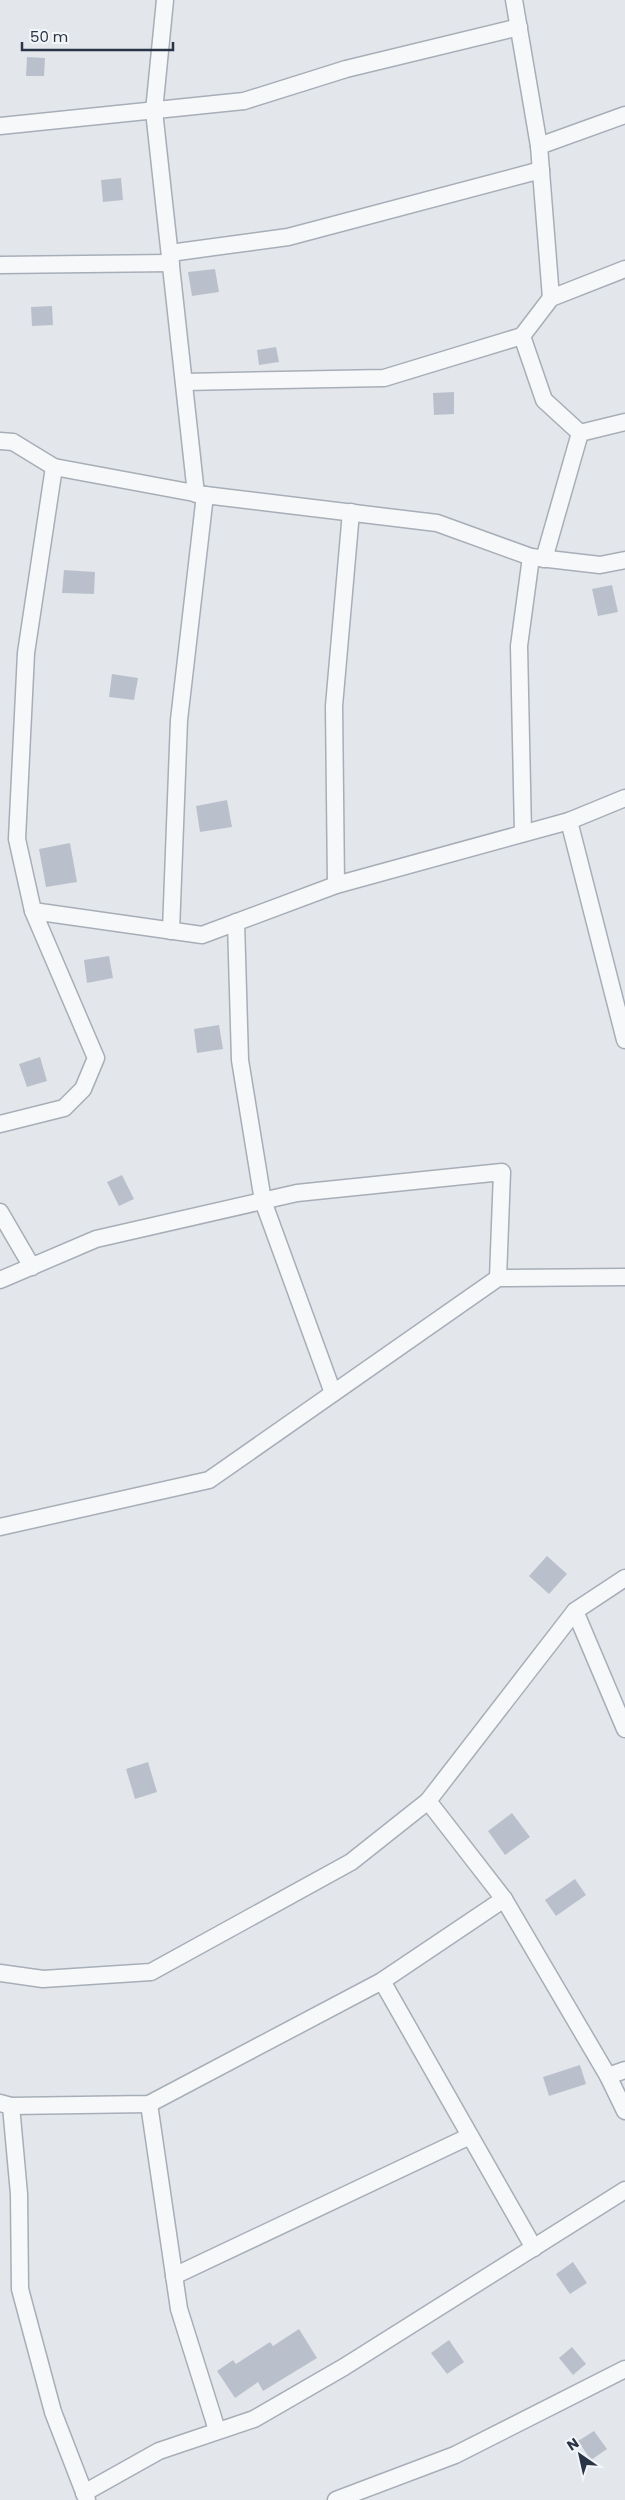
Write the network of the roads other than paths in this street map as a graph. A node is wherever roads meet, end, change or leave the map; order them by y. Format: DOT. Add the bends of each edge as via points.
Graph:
graph roads {
  1 [pos="165,0"];
  2 [pos="514,0"];
  3 [pos="519,27"];
  4 [pos="154,111"];
  5 [pos="625,115"];
  6 [pos="0,126"];
  7 [pos="539,146"];
  8 [pos="541,170"];
  9 [pos="170,258"];
  10 [pos="0,266"];
  11 [pos="625,269"];
  12 [pos="551,298"];
  13 [pos="522,336"];
  14 [pos="184,382"];
  15 [pos="625,422"];
  16 [pos="580,433"];
  17 [pos="0,441"];
  18 [pos="54,468"];
  19 [pos="200,494"];
  20 [pos="351,512"];
  21 [pos="538,558"];
  22 [pos="625,560"];
  23 [pos="625,798"];
  24 [pos="569,821"];
  25 [pos="524,833"];
  26 [pos="336,885"];
  27 [pos="33,911"];
  28 [pos="236,922"];
  29 [pos="171,931"];
  30 [pos="625,1040"];
  31 [pos="0,1124"];
  32 [pos="263,1201"];
  33 [pos="0,1212"];
  34 [pos="32,1266"];
  35 [pos="625,1277"];
  36 [pos="498,1278"];
  37 [pos="0,1280"];
  38 [pos="333,1392"];
  39 [pos="0,1527"];
  40 [pos="625,1578"];
  41 [pos="575,1611"];
  42 [pos="625,1728"];
  43 [pos="428,1801"];
  44 [pos="504,1899"];
  45 [pos="0,1973"];
  46 [pos="382,1981"];
  47 [pos="625,2070"];
  48 [pos="608,2076"];
  49 [pos="6,2104"];
  50 [pos="149,2104"];
  51 [pos="625,2111"];
  52 [pos="470,2136"];
  53 [pos="625,2190"];
  54 [pos="534,2248"];
  55 [pos="174,2276"];
  56 [pos="625,2369"];
  57 [pos="216,2430"];
  58 [pos="86,2496"];
  59 [pos="336,2500"];
  1 -- 4 [label="street"];
  2 -- 3 [label="street"];
  3 -- 4 [label="street" via="346,69 244,102"];
  3 -- 7 [label="street"];
  4 -- 6 [label="street"];
  4 -- 9 [label="street"];
  5 -- 7 [label="street"];
  7 -- 8 [label="street"];
  8 -- 9 [label="street" via="288,237"];
  8 -- 12 [label="street"];
  9 -- 10 [label="street"];
  9 -- 14 [label="street"];
  11 -- 12 [label="street"];
  12 -- 13 [label="street"];
  13 -- 14 [label="street" via="384,378"];
  13 -- 16 [label="street" via="544,400"];
  14 -- 19 [label="street"];
  15 -- 16 [label="street"];
  16 -- 21 [label="street"];
  17 -- 18 [label="street" via="12,442"];
  18 -- 19 [label="street"];
  18 -- 27 [label="street" via="25,663 17,839"];
  19 -- 20 [label="street"];
  19 -- 29 [label="street" via="179,720"];
  20 -- 21 [label="street" via="437,523"];
  20 -- 26 [label="street" via="334,706"];
  21 -- 22 [label="street" via="600,565"];
  21 -- 25 [label="street" via="519,646"];
  23 -- 24 [label="street"];
  24 -- 25 [label="street"];
  24 -- 30 [label="street"];
  25 -- 26 [label="street"];
  26 -- 28 [label="street"];
  27 -- 29 [label="street"];
  27 -- 31 [label="street" via="96,1058 83,1090 64,1108"];
  28 -- 29 [label="street" via="202,935"];
  28 -- 32 [label="street" via="240,1060"];
  32 -- 34 [label="street" via="96,1239"];
  32 -- 36 [label="street" via="297,1193 502,1172"];
  32 -- 38 [label="street"];
  33 -- 34 [label="street"];
  34 -- 37 [label="street"];
  35 -- 36 [label="street"];
  36 -- 38 [label="street"];
  38 -- 39 [label="street" via="209,1480"];
  40 -- 41 [label="street"];
  41 -- 42 [label="street"];
  41 -- 43 [label="street"];
  43 -- 44 [label="street"];
  43 -- 45 [label="street" via="352,1862 151,1972 43,1979"];
  44 -- 46 [label="street"];
  44 -- 48 [label="street"];
  46 -- 50 [label="street"];
  46 -- 52 [label="street"];
  47 -- 48 [label="street"];
  48 -- 51 [label="street"];
  49 -- 50 [label="street"];
  49 -- 58 [label="street" via="18,2194 20,2289 53,2412"];
  50 -- 55 [label="street"];
  52 -- 54 [label="street"];
  52 -- 55 [label="street"];
  53 -- 54 [label="street"];
  54 -- 57 [label="street" via="336,2372 254,2419"];
  55 -- 57 [label="street" via="178,2309"];
  56 -- 59 [label="street" via="455,2455"];
  57 -- 58 [label="street" via="159,2451"];
}
